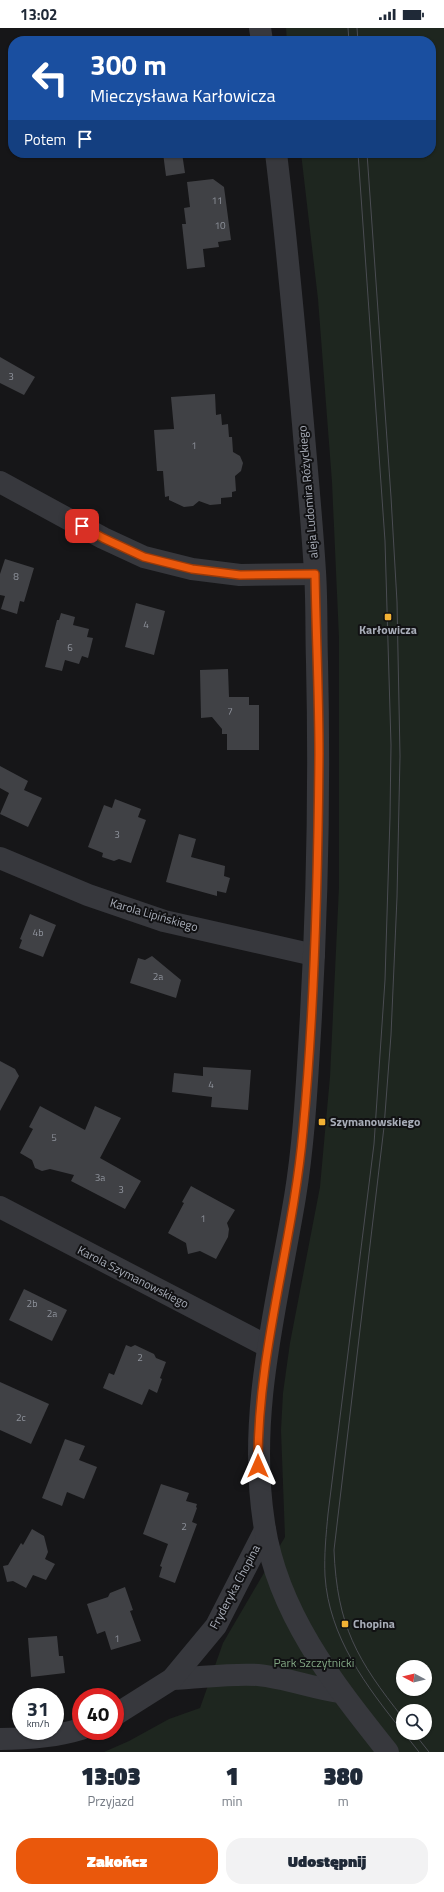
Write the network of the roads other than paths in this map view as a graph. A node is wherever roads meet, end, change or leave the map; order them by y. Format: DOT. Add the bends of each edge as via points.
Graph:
graph roads {
  1 [pos="277,158"];
  2 [pos="0,482"];
  3 [pos="315,574"];
  4 [pos="0,858"];
  5 [pos="314,955"];
  6 [pos="0,1207"];
  7 [pos="267,1346"];
  8 [pos="265,1530"];
  9 [pos="172,1680"];
  10 [pos="340,1692"];
  11 [pos="124,1709"];
  12 [pos="72,1731"];
  13 [pos="0,1739"];
  14 [pos="388,1752"];
  1 -- 3 [label="street, aleja Ludomira Różyckiego" via="288,247"];
  2 -- 3 [label="street" via="103,538 144,557 192,569 240,575"];
  3 -- 5 [label="street, aleja Ludomira Różyckiego" via="319,752"];
  4 -- 5 [label="street, Karola Lipińskiego" via="88,895 164,921"];
  5 -- 7 [label="street, aleja Ludomira Różyckiego" via="296,1194"];
  6 -- 7 [label="street, Karola Szymanowskiego"];
  7 -- 8 [label="street, aleja Ludomira Różyckiego" via="258,1433 260,1498"];
  8 -- 9 [label="street, Fryderyka Chopina" via="216,1626"];
  8 -- 10 [label="street, aleja Ludomira Różyckiego" via="274,1567 293,1614 306,1641"];
  9 -- 10 [label="street, Fryderyka Chopina" via="257,1675"];
  9 -- 11 [label="street, Fryderyka Chopina"];
  10 -- 14 [label="street, aleja Ludomira Różyckiego"];
  12 -- 13 [label="street" via="22,1739"];
}
